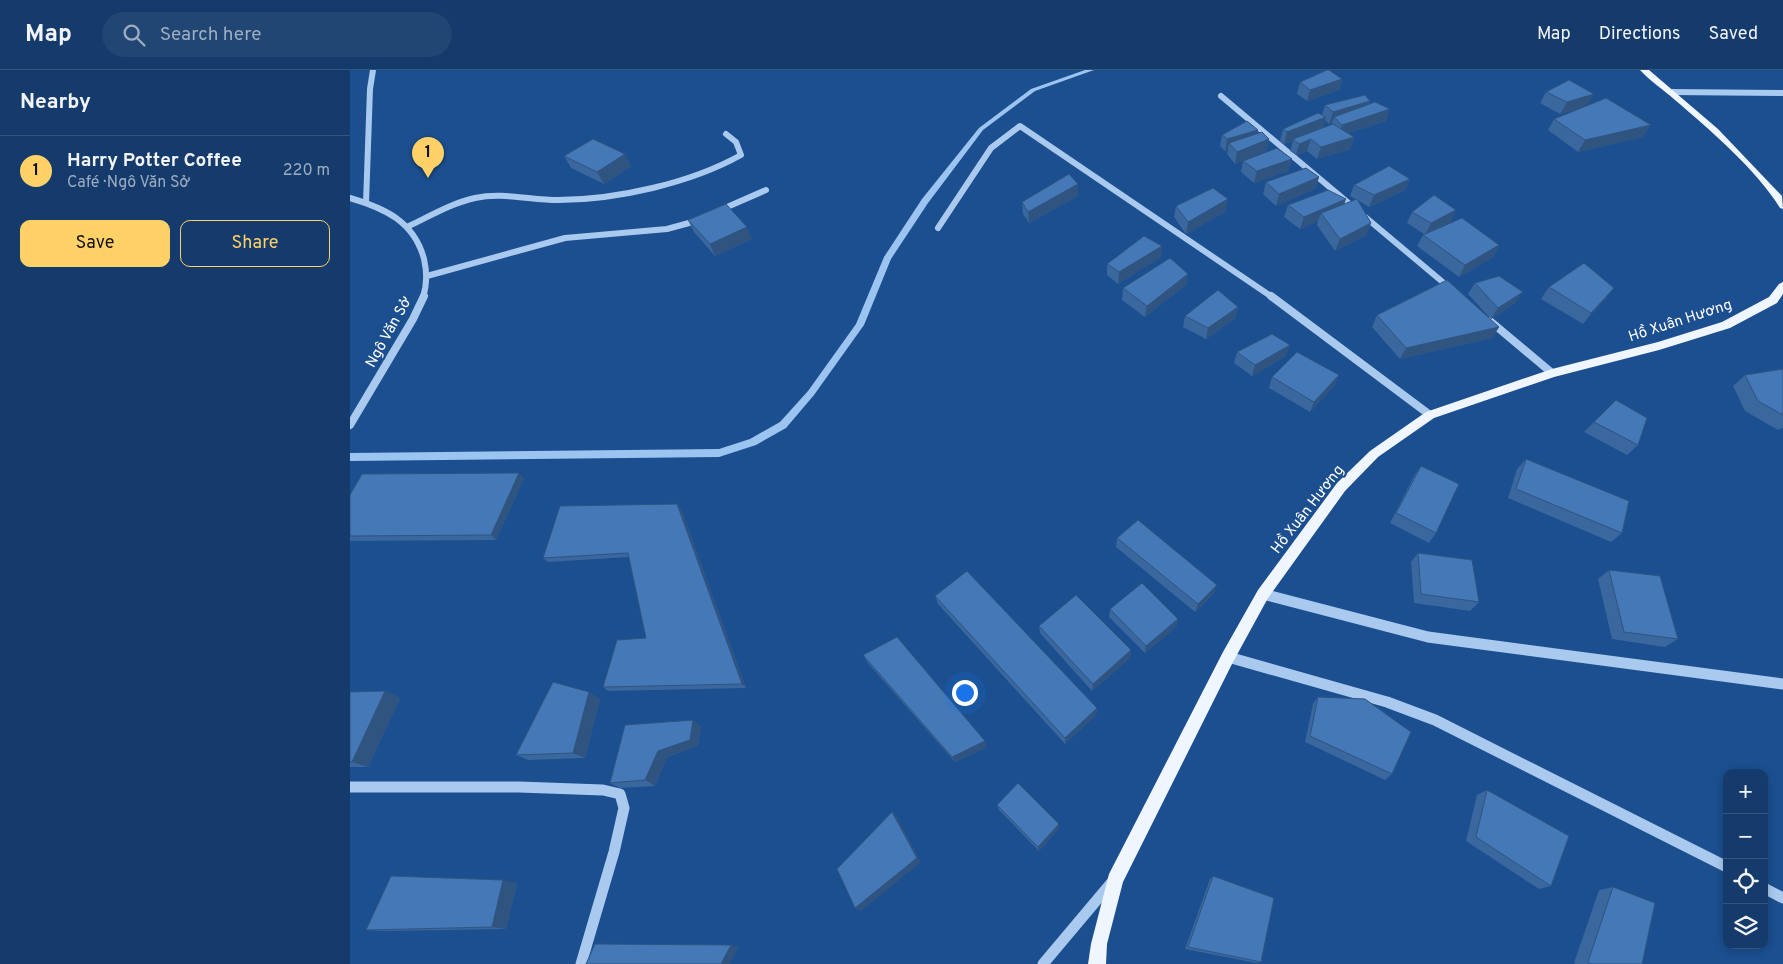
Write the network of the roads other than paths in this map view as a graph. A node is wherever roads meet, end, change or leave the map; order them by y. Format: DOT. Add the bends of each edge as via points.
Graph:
graph roads {
  1 [pos="373,70"];
  2 [pos="1644,70"];
  3 [pos="1671,92"];
  4 [pos="1783,93"];
  5 [pos="1221,96"];
  6 [pos="726,134"];
  7 [pos="766,190"];
  8 [pos="350,198"];
  9 [pos="1782,201"];
  10 [pos="366,203"];
  11 [pos="409,226"];
  12 [pos="938,228"];
  13 [pos="427,276"];
  14 [pos="1783,286"];
  15 [pos="1454,291"];
  16 [pos="1484,316"];
  17 [pos="1552,373"];
  18 [pos="1430,415"];
  19 [pos="352,421"];
  20 [pos="1263,594"];
  21 [pos="1228,657"];
  22 [pos="1783,684"];
  23 [pos="350,787"];
  24 [pos="1723,865"];
  25 [pos="1115,880"];
  26 [pos="1768,890"];
  27 [pos="1783,898"];
  28 [pos="581,964"];
  29 [pos="1043,964"];
  30 [pos="1097,964"];
  1 -- 10 [label="lane"];
  2 -- 3 [label="main road"];
  3 -- 4 [label="street"];
  3 -- 9 [label="main road" via="1744,158"];
  5 -- 15 [label="street"];
  6 -- 11 [label="street" via="739,146 741,155 730,163 692,176 586,198 486,196 458,204"];
  7 -- 13 [label="street" via="680,227 565,238"];
  8 -- 10 [label="street"];
  10 -- 11 [label="street" via="392,214"];
  11 -- 13 [label="street, Ngô Văn Sở" via="419,244"];
  12 -- 18 [label="street" via="991,148 1020,126 1261,289"];
  13 -- 19 [label="street, Ngô Văn Sở" via="423,298"];
  14 -- 17 [label="main road, Hồ Xuân Hương" via="1773,300 1726,325"];
  16 -- 17 [label="street"];
  17 -- 18 [label="main road, Hồ Xuân Hương"];
  18 -- 20 [label="main road, Hồ Xuân Hương" via="1374,454 1341,487"];
  20 -- 21 [label="main road, Hồ Xuân Hương"];
  20 -- 22 [label="street" via="1428,637"];
  21 -- 24 [label="street" via="1387,702 1435,720"];
  21 -- 25 [label="main road, Hồ Xuân Hương"];
  23 -- 28 [label="street" via="519,787 603,790 620,794 624,808 614,852"];
  25 -- 29 [label="street"];
  25 -- 30 [label="main road, Hồ Xuân Hương"];
  26 -- 27 [label="street"];
}
